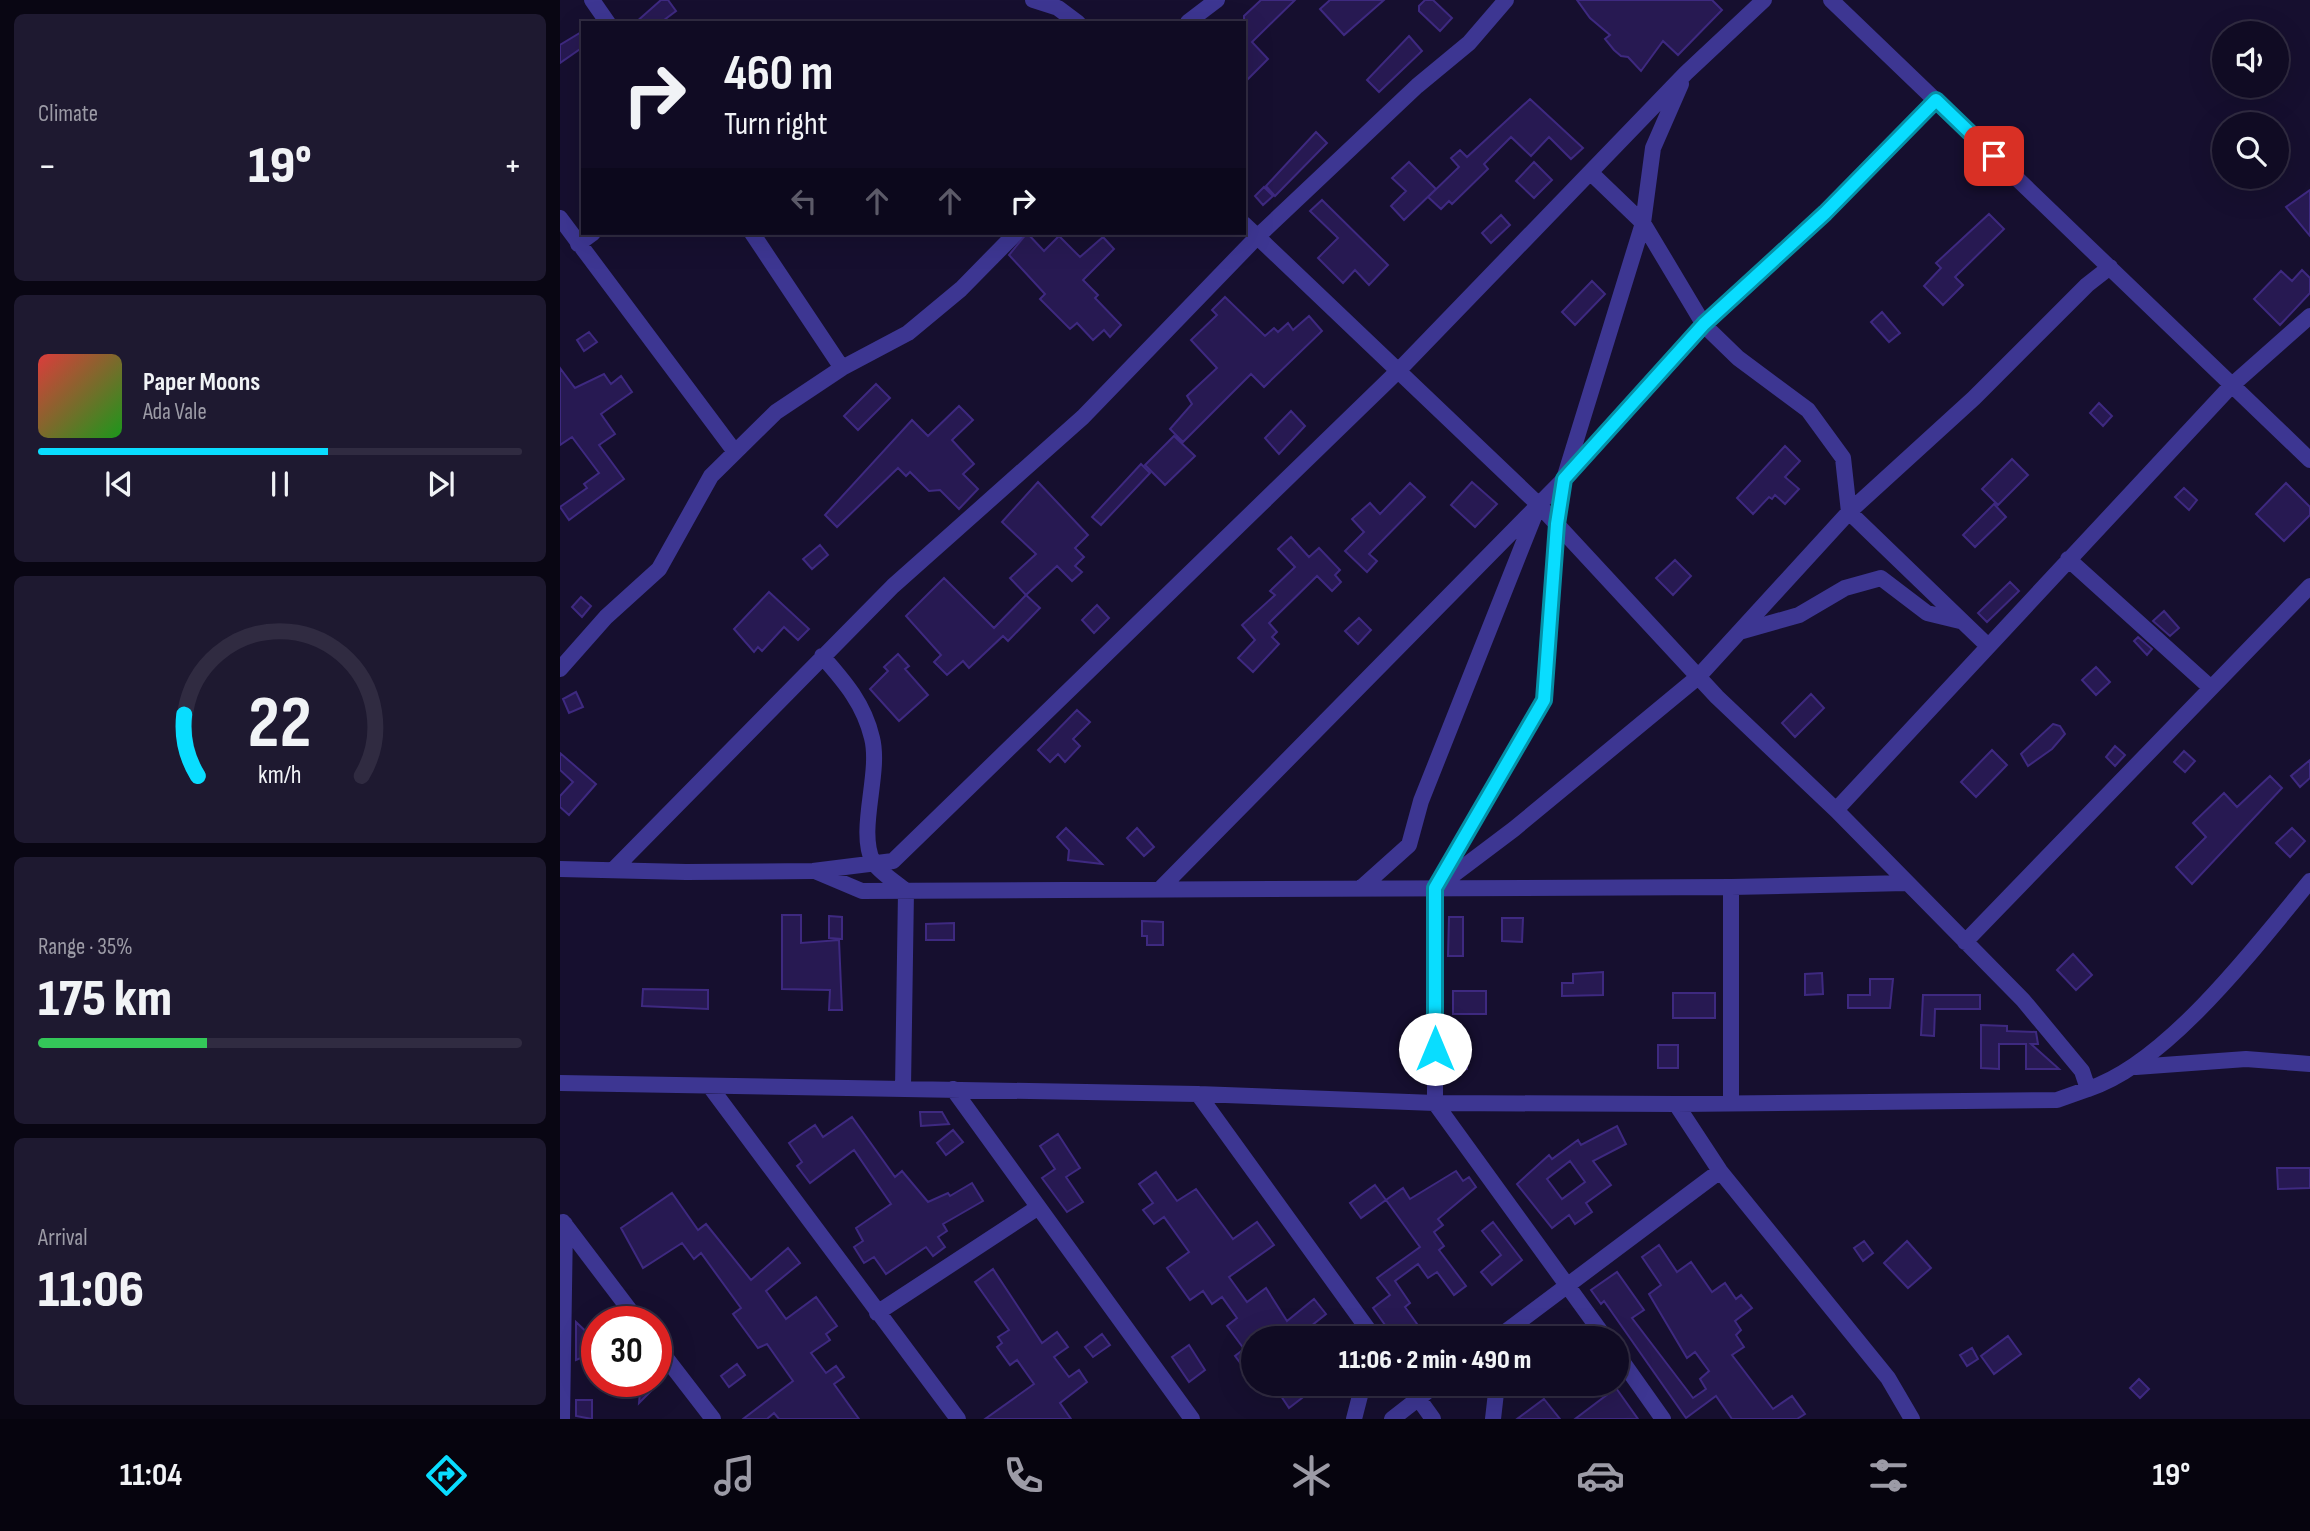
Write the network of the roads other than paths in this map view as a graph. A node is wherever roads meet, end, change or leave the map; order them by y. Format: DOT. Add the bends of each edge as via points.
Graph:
graph roads {
  1 [pos="592,0"];
  2 [pos="1033,0"];
  3 [pos="1197,0"];
  4 [pos="1217,0"];
  5 [pos="1506,0"];
  6 [pos="1764,0"];
  7 [pos="1831,0"];
  8 [pos="1064,4"];
  9 [pos="607,21"];
  10 [pos="1077,21"];
  11 [pos="1187,21"];
  12 [pos="1188,21"];
  13 [pos="1686,72"];
  14 [pos="1936,100"];
  15 [pos="1591,173"];
  16 [pos="560,218"];
  17 [pos="1643,223"];
  18 [pos="1246,226"];
  19 [pos="590,235"];
  20 [pos="753,235"];
  21 [pos="1014,235"];
  22 [pos="1256,238"];
  23 [pos="578,244"];
  24 [pos="2109,267"];
  25 [pos="2310,316"];
  26 [pos="1704,324"];
  27 [pos="842,368"];
  28 [pos="1399,370"];
  29 [pos="2231,386"];
  30 [pos="735,452"];
  31 [pos="2310,460"];
  32 [pos="1564,479"];
  33 [pos="1539,505"];
  34 [pos="1849,512"];
  35 [pos="1557,524"];
  36 [pos="2067,559"];
  37 [pos="2310,586"];
  38 [pos="1963,622"];
  39 [pos="1739,632"];
  40 [pos="1987,646"];
  41 [pos="822,656"];
  42 [pos="560,669"];
  43 [pos="1698,677"];
  44 [pos="2211,688"];
  45 [pos="1836,810"];
  46 [pos="874,863"];
  47 [pos="560,869"];
  48 [pos="613,870"];
  49 [pos="813,871"];
  50 [pos="2310,881"];
  51 [pos="1906,883"];
  52 [pos="1731,887"];
  53 [pos="1361,888"];
  54 [pos="1435,888"];
  55 [pos="1160,890"];
  56 [pos="906,891"];
  57 [pos="1965,942"];
  58 [pos="2310,1063"];
  59 [pos="2136,1066"];
  60 [pos="560,1083"];
  61 [pos="711,1088"];
  62 [pos="903,1088"];
  63 [pos="953,1089"];
  64 [pos="2088,1089"];
  65 [pos="1198,1094"];
  66 [pos="1435,1102"];
  67 [pos="1731,1103"];
  68 [pos="1676,1104"];
  69 [pos="1720,1171"];
  70 [pos="1037,1208"];
  71 [pos="562,1221"];
  72 [pos="1567,1284"];
  73 [pos="562,1303"];
  74 [pos="627,1306"];
  75 [pos="877,1313"];
  76 [pos="1359,1316"];
  77 [pos="1359,1326"];
  78 [pos="1366,1326"];
  79 [pos="1515,1326"];
  80 [pos="1597,1326"];
  81 [pos="672,1366"];
  82 [pos="1629,1371"];
  83 [pos="1360,1396"];
  84 [pos="1421,1396"];
  85 [pos="1496,1396"];
  86 [pos="1418,1398"];
  87 [pos="562,1419"];
  88 [pos="713,1419"];
  89 [pos="958,1419"];
  90 [pos="1192,1419"];
  91 [pos="1354,1419"];
  92 [pos="1392,1419"];
  93 [pos="1433,1419"];
  94 [pos="1493,1419"];
  95 [pos="1663,1419"];
  96 [pos="1912,1419"];
  1 -- 9 [label="street"];
  2 -- 8 [label="street"];
  3 -- 11 [label="street"];
  4 -- 12 [label="street"];
  5 -- 22 [label="street" via="1469,43"];
  6 -- 13 [label="street"];
  7 -- 14 [label="street"];
  8 -- 10 [label="street"];
  13 -- 15 [label="street"];
  13 -- 17 [label="street" via="1653,148"];
  14 -- 24 [label="street"];
  14 -- 26 [label="street" via="1825,213"];
  15 -- 17 [label="street"];
  15 -- 28 [label="street"];
  16 -- 23 [label="street"];
  17 -- 26 [label="street"];
  17 -- 32 [label="street"];
  18 -- 22 [label="street"];
  19 -- 23 [label="street"];
  20 -- 27 [label="street"];
  21 -- 27 [label="street" via="961,289 908,333"];
  22 -- 28 [label="street"];
  22 -- 41 [label="street" via="1083,417 893,586"];
  23 -- 30 [label="street"];
  24 -- 29 [label="street"];
  24 -- 34 [label="street"];
  25 -- 29 [label="street"];
  26 -- 32 [label="street"];
  26 -- 34 [label="street" via="1738,358 1808,410 1843,458"];
  27 -- 30 [label="street" via="776,412"];
  28 -- 33 [label="street"];
  28 -- 46 [label="street" via="893,861"];
  29 -- 31 [label="street"];
  29 -- 36 [label="street"];
  30 -- 42 [label="street" via="711,477 659,569 606,617"];
  32 -- 33 [label="street"];
  32 -- 35 [label="street"];
  33 -- 35 [label="street"];
  33 -- 53 [label="street" via="1421,801 1409,845"];
  33 -- 55 [label="street"];
  34 -- 38 [label="street"];
  34 -- 39 [label="street"];
  35 -- 43 [label="street"];
  35 -- 54 [label="street" via="1544,700"];
  36 -- 40 [label="street"];
  36 -- 44 [label="street"];
  37 -- 44 [label="street"];
  38 -- 39 [label="street" via="1927,613 1881,578 1845,588 1800,615"];
  38 -- 40 [label="street"];
  39 -- 43 [label="street"];
  40 -- 45 [label="street"];
  41 -- 46 [label="street" via="857,695 873,740 868,838"];
  41 -- 48 [label="street"];
  43 -- 45 [label="street"];
  43 -- 54 [label="street"];
  44 -- 57 [label="street"];
  45 -- 51 [label="street"];
  46 -- 49 [label="street"];
  46 -- 56 [label="street"];
  47 -- 48 [label="street"];
  48 -- 49 [label="street"];
  49 -- 56 [label="street" via="862,891"];
  50 -- 59 [label="street" via="2247,956"];
  51 -- 52 [label="street"];
  51 -- 57 [label="street"];
  52 -- 54 [label="street"];
  52 -- 67 [label="street"];
  53 -- 54 [label="street"];
  53 -- 55 [label="street"];
  54 -- 66 [label="street"];
  55 -- 56 [label="street"];
  56 -- 62 [label="street"];
  57 -- 64 [label="street" via="2082,1071"];
  58 -- 59 [label="street" via="2246,1059"];
  59 -- 64 [label="street"];
  60 -- 61 [label="street"];
  61 -- 62 [label="street"];
  61 -- 75 [label="street"];
  62 -- 63 [label="street"];
  63 -- 65 [label="street"];
  63 -- 70 [label="street"];
  64 -- 67 [label="street" via="2057,1100"];
  65 -- 66 [label="street"];
  65 -- 76 [label="street"];
  66 -- 68 [label="street"];
  66 -- 72 [label="street"];
  67 -- 68 [label="street"];
  68 -- 69 [label="street"];
  69 -- 72 [label="street"];
  69 -- 96 [label="street" via="1888,1378"];
  70 -- 75 [label="street"];
  70 -- 90 [label="street"];
  71 -- 73 [label="street"];
  71 -- 74 [label="street"];
  72 -- 79 [label="street"];
  72 -- 80 [label="street"];
  73 -- 87 [label="street"];
  75 -- 89 [label="street"];
  76 -- 77 [label="street"];
  76 -- 78 [label="street"];
  81 -- 88 [label="street"];
  82 -- 95 [label="street"];
  83 -- 91 [label="street"];
  84 -- 86 [label="street"];
  85 -- 94 [label="street"];
  86 -- 92 [label="street"];
  86 -- 93 [label="street"];
}
